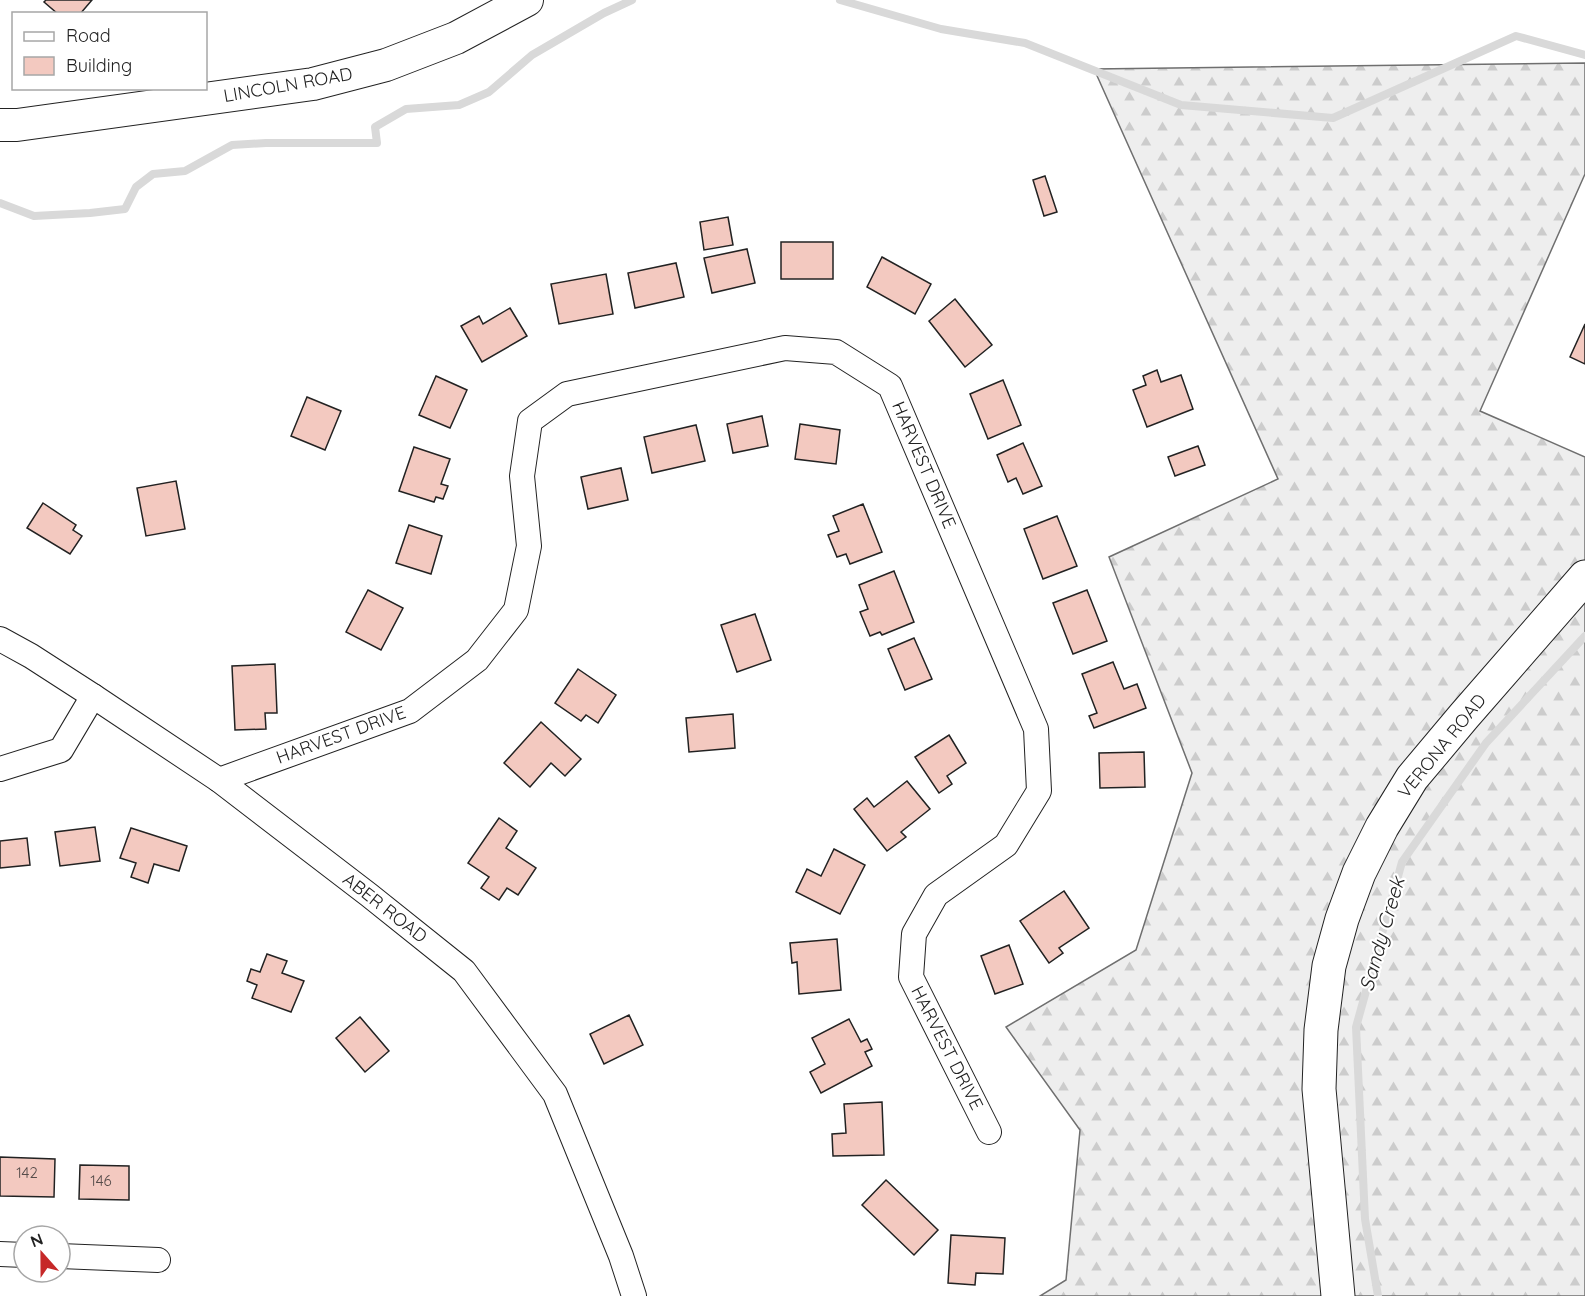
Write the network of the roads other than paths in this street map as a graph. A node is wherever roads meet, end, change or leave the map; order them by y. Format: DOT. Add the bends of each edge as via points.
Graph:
graph roads {
  1 [pos="527,0"];
  2 [pos="0,125"];
  3 [pos="1585,577"];
  4 [pos="0,639"];
  5 [pos="93,696"];
  6 [pos="0,769"];
  7 [pos="219,780"];
  8 [pos="989,1132"];
  9 [pos="72,1256"];
  10 [pos="158,1260"];
  11 [pos="634,1296"];
  12 [pos="1338,1296"];
  1 -- 2 [label="street, LINCOLN ROAD" via="456,38 386,66 313,84"];
  3 -- 12 [label="main road, VERONA ROAD" via="1412,778 1377,836 1342,919 1329,966 1319,1089"];
  4 -- 5 [label="street, ABER ROAD"];
  5 -- 6 [label="street" via="60,750"];
  5 -- 7 [label="street, ABER ROAD"];
  7 -- 8 [label="street, HARVEST DRIVE" via="410,711 477,660 516,610 529,546 522,476 530,421 567,394 785,348 836,352 890,386 1036,729 1039,791 1006,845 936,895 914,934 911,977"];
  7 -- 11 [label="street, ABER ROAD" via="464,971 555,1094"];
  9 -- 10 [label="street"];
}
